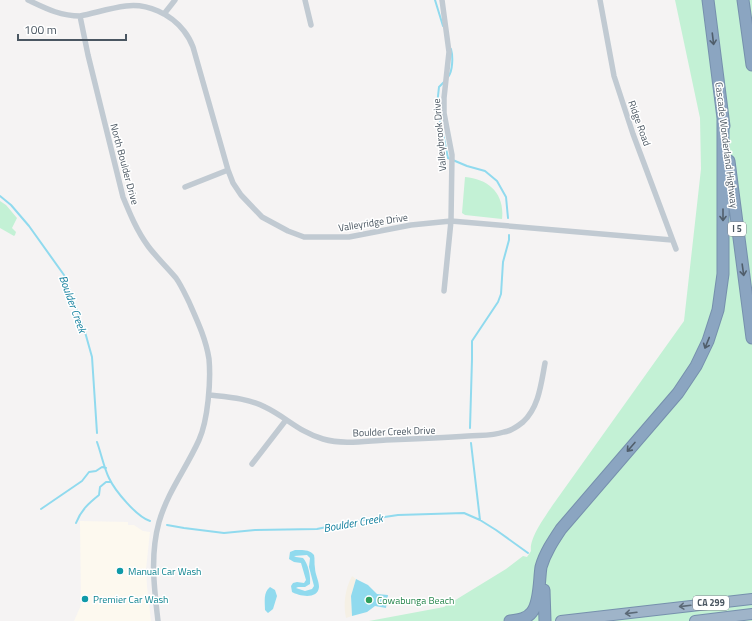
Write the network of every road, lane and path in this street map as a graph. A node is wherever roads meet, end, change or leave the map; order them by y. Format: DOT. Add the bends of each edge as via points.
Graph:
graph roads {
  1 [pos="28,0"];
  2 [pos="175,0"];
  3 [pos="305,0"];
  4 [pos="442,0"];
  5 [pos="600,0"];
  6 [pos="708,0"];
  7 [pos="743,0"];
  8 [pos="164,14"];
  9 [pos="80,16"];
  10 [pos="311,25"];
  11 [pos="752,65"];
  12 [pos="723,120"];
  13 [pos="228,170"];
  14 [pos="185,187"];
  15 [pos="451,221"];
  16 [pos="672,240"];
  17 [pos="676,249"];
  18 [pos="444,291"];
  19 [pos="752,338"];
  20 [pos="545,363"];
  21 [pos="209,395"];
  22 [pos="286,420"];
  23 [pos="252,464"];
  24 [pos="546,553"];
  25 [pos="752,598"];
  26 [pos="752,614"];
  27 [pos="158,621"];
  28 [pos="510,621"];
  29 [pos="545,621"];
  30 [pos="561,621"];
  31 [pos="695,621"];
  1 -- 9 [label="street, Valleyridge Drive" via="53,12"];
  2 -- 8 [label="street"];
  3 -- 10 [label="street"];
  4 -- 15 [label="street, Valleybrook Drive" via="448,52 444,98 445,120 452,155"];
  5 -- 16 [label="street, Ridge Road" via="614,76"];
  6 -- 12 [label="highway, Cascade Wonderland Highway / I 5, one-way"];
  7 -- 11 [label="highway"];
  8 -- 9 [label="street, Valleyridge Drive" via="144,7 126,6"];
  8 -- 13 [label="street, Valleyridge Drive" via="183,29 194,47"];
  9 -- 21 [label="street, North Boulder Drive" via="123,197 148,246 177,279 198,321 209,360"];
  12 -- 19 [label="highway, Cascade Wonderland Highway / I 5, one-way"];
  12 -- 24 [label="highway, one-way" via="723,274 718,310 708,341 696,366 678,393 561,529"];
  13 -- 14 [label="street"];
  13 -- 15 [label="street, Valleyridge Drive" via="241,195 262,217 288,232 304,237 349,237 411,225"];
  15 -- 16 [label="street, Valleyridge Drive"];
  15 -- 18 [label="street, Valleybrook Drive"];
  16 -- 17 [label="street, Ridge Road"];
  20 -- 22 [label="street, Boulder Creek Drive" via="538,397 531,412 507,432 495,435 332,442 306,432"];
  21 -- 22 [label="street, Boulder Creek Drive" via="258,403"];
  21 -- 27 [label="street, North Boulder Drive" via="200,439 171,491 156,533 153,559"];
  22 -- 23 [label="street"];
  24 -- 28 [label="highway" via="535,607 527,618"];
  24 -- 29 [label="highway"];
  25 -- 30 [label="highway, CA 299, one-way"];
  26 -- 31 [label="highway, CA 299"];
}
